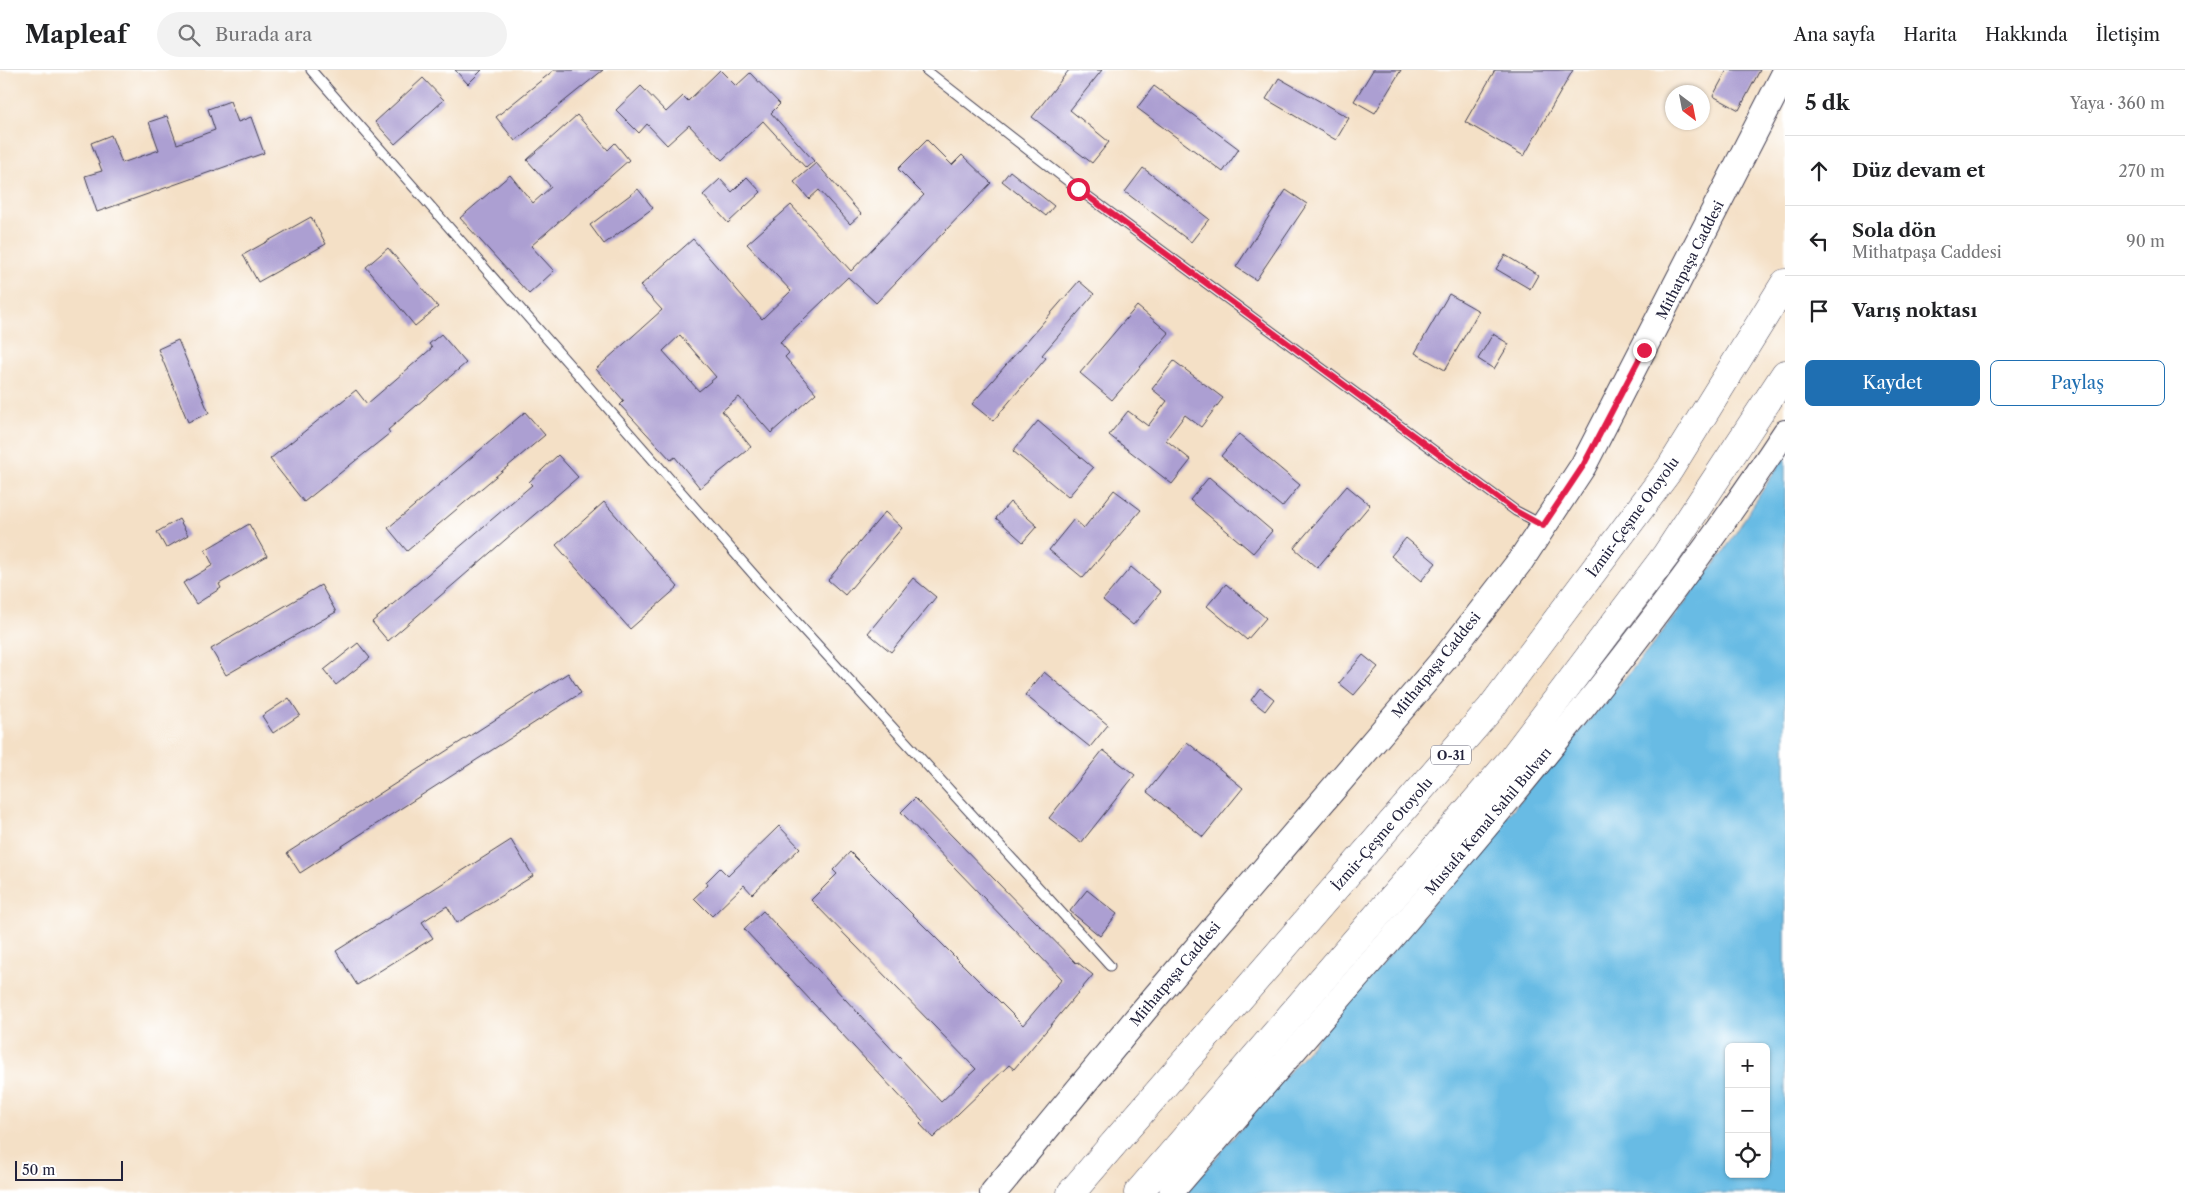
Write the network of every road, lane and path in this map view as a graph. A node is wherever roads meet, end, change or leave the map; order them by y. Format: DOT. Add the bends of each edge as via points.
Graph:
graph roads {
  1 [pos="311,70"];
  2 [pos="926,70"];
  3 [pos="1785,73"];
  4 [pos="1785,283"];
  5 [pos="1785,374"];
  6 [pos="1785,432"];
  7 [pos="1543,526"];
  8 [pos="1110,966"];
  9 [pos="993,1193"];
  10 [pos="1071,1193"];
  11 [pos="1138,1193"];
  12 [pos="1171,1193"];
  1 -- 8 [label="lane" via="761,582"];
  2 -- 7 [label="lane" via="1086,195 1516,511"];
  3 -- 7 [label="main road, Mithatpaşa Caddesi" via="1583,466"];
  4 -- 10 [label="highway, İzmir-Çeşme Otoyolu / O-31" via="1669,470 1491,708"];
  5 -- 11 [label="highway" via="1666,555 1512,759"];
  6 -- 12 [label="main road, Mustafa Kemal Sahil Bulvarı" via="1732,512 1612,671 1489,822"];
  7 -- 9 [label="main road, Mithatpaşa Caddesi" via="1446,657 1145,1009"];
}
